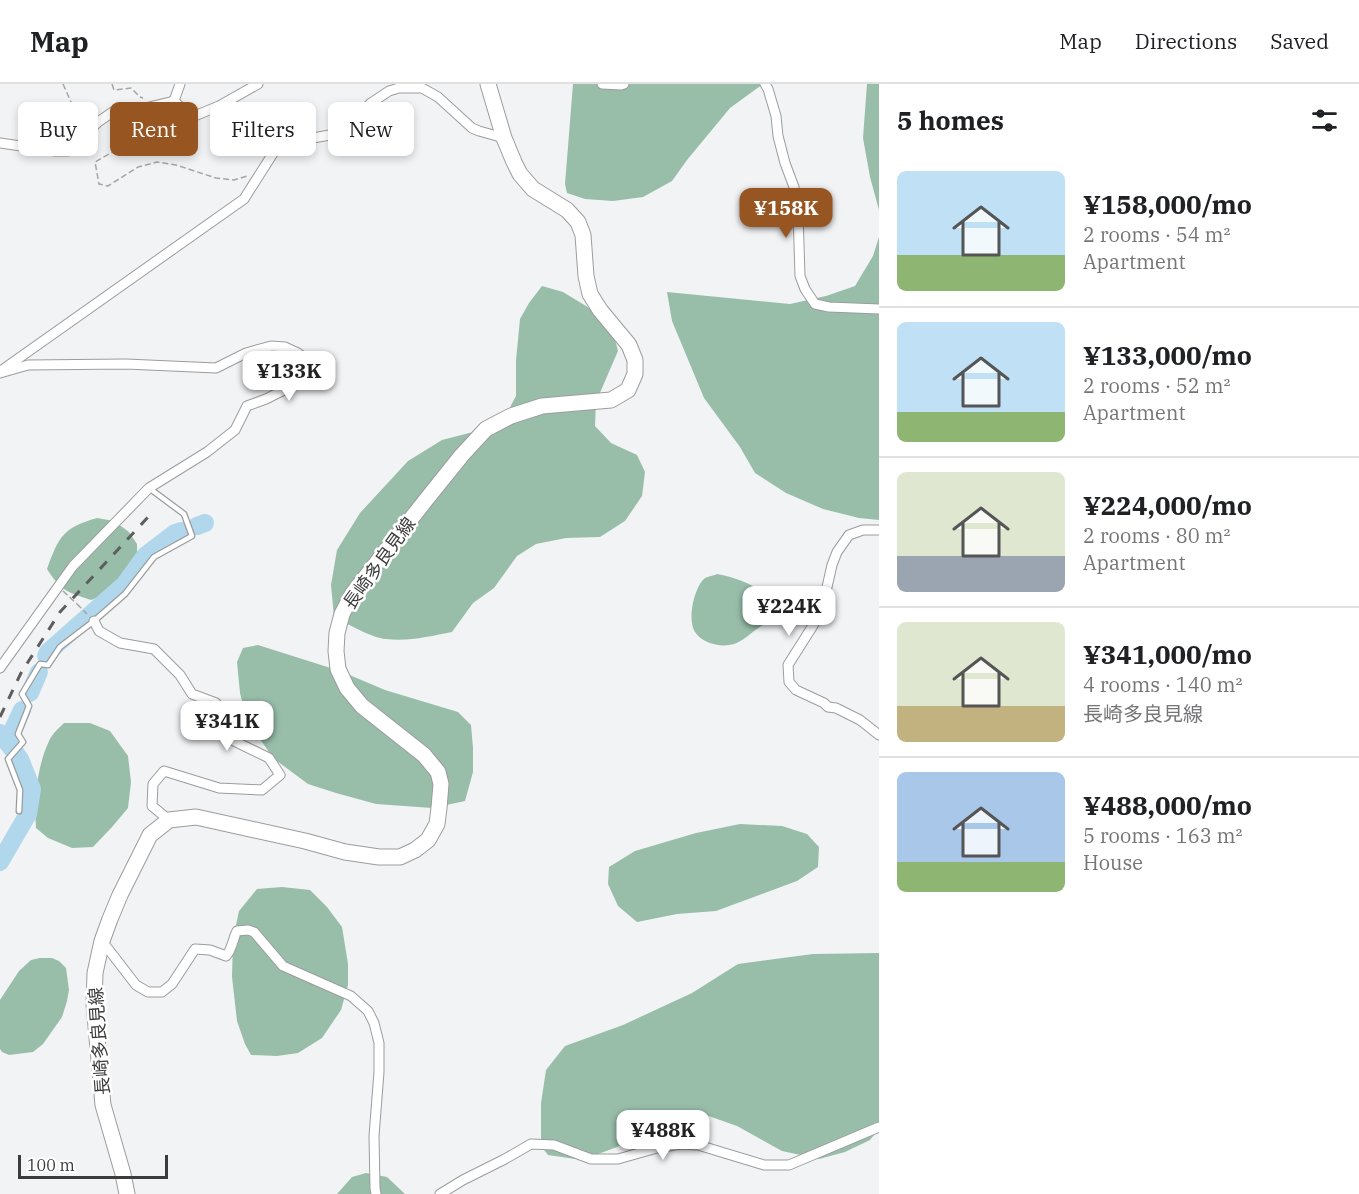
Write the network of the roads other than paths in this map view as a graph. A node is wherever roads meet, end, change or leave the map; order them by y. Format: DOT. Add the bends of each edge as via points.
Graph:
graph roads {
  1 [pos="180,84"];
  2 [pos="258,84"];
  3 [pos="488,84"];
  4 [pos="602,84"];
  5 [pos="624,84"];
  6 [pos="765,84"];
  7 [pos="174,101"];
  8 [pos="504,138"];
  9 [pos="0,143"];
  10 [pos="879,309"];
  11 [pos="0,372"];
  12 [pos="149,488"];
  13 [pos="879,530"];
  14 [pos="94,621"];
  15 [pos="0,668"];
  16 [pos="879,735"];
  17 [pos="19,811"];
  18 [pos="169,819"];
  19 [pos="102,941"];
  20 [pos="879,1127"];
  21 [pos="126,1194"];
  22 [pos="376,1194"];
  23 [pos="440,1194"];
  1 -- 7 [label="street"];
  2 -- 7 [label="street" via="192,117"];
  3 -- 8 [label="main road, 長崎多良見線"];
  4 -- 5 [label="street"];
  6 -- 10 [label="street" via="795,187 800,276 805,289 815,304"];
  7 -- 9 [label="street" via="117,109 68,151"];
  8 -- 11 [label="street" via="471,128 438,97 422,88 389,91 345,129 278,147 244,199"];
  8 -- 18 [label="main road, 長崎多良見線" via="520,174 533,189 567,210 578,222 591,294 629,345 635,374 628,390 611,400 542,406 486,429 353,593 342,614 337,633 338,669 362,706 424,755 438,772 441,784 437,824 428,840 415,850 380,857 196,817"];
  11 -- 12 [label="street" via="28,366 126,364 216,368 271,346 285,347 307,360 306,368 286,389 248,406 235,430"];
  12 -- 14 [label="lane" via="184,514 192,536 154,557 125,594"];
  12 -- 15 [label="street" via="73,566"];
  13 -- 16 [label="street" via="849,535 837,552 822,609 788,665 789,682 796,690 860,720"];
  14 -- 17 [label="lane" via="60,647 48,665 40,664 22,694 29,706 18,734 23,742 8,759 20,790"];
  14 -- 18 [label="street" via="99,631 120,642 154,650 180,675 192,694 216,703 234,741 270,758 280,775 262,790 219,788 164,771 153,784 153,806"];
  18 -- 19 [label="main road, 長崎多良見線" via="150,835"];
  19 -- 21 [label="main road, 長崎多良見線" via="94,1004 103,1105"];
  19 -- 22 [label="street" via="136,985 148,992 162,992 172,984 195,949 226,956 237,930 248,930 283,966 351,996 368,1011 378,1043 380,1072 374,1136"];
  20 -- 23 [label="street" via="789,1165 764,1165 698,1145 657,1148 618,1159 591,1159 554,1145 531,1144"];
}
